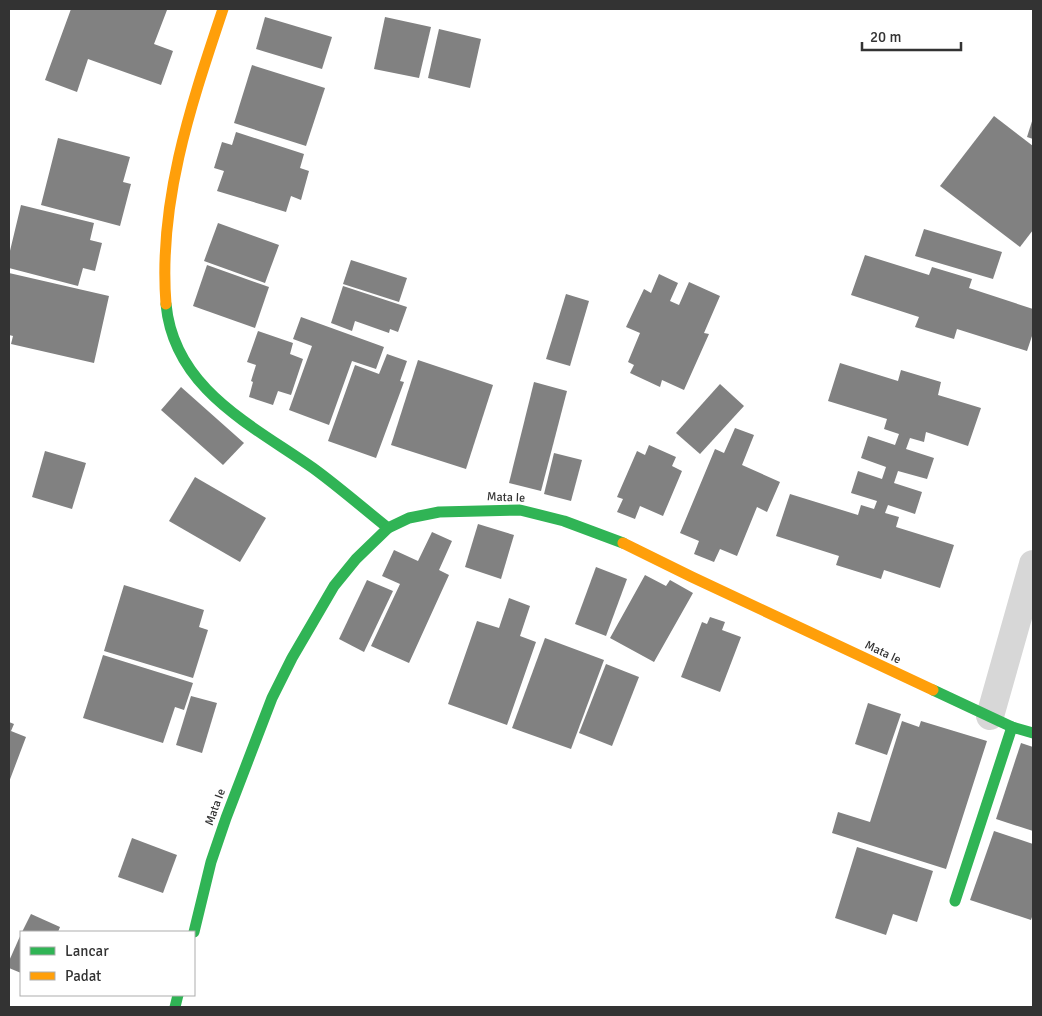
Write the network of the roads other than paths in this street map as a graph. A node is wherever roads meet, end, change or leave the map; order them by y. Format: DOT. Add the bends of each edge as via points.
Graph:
graph roads {
  1 [pos="223,9"];
  2 [pos="388,528"];
  3 [pos="1033,564"];
  4 [pos="1001,722"];
  5 [pos="1033,733"];
  6 [pos="955,901"];
  7 [pos="194,931"];
  1 -- 2 [label="street" via="191,102 171,190 163,265 167,318 173,340 206,388 239,420 324,476"];
  2 -- 4 [label="street, Mata Ie" via="409,518 468,510 520,510 564,520 614,538 692,578"];
  2 -- 7 [label="street, Mata Ie" via="334,586 272,698 211,862"];
  3 -- 4 [label="street"];
  4 -- 5 [label="street, Mata Ie"];
  4 -- 6 [label="street"];
}
